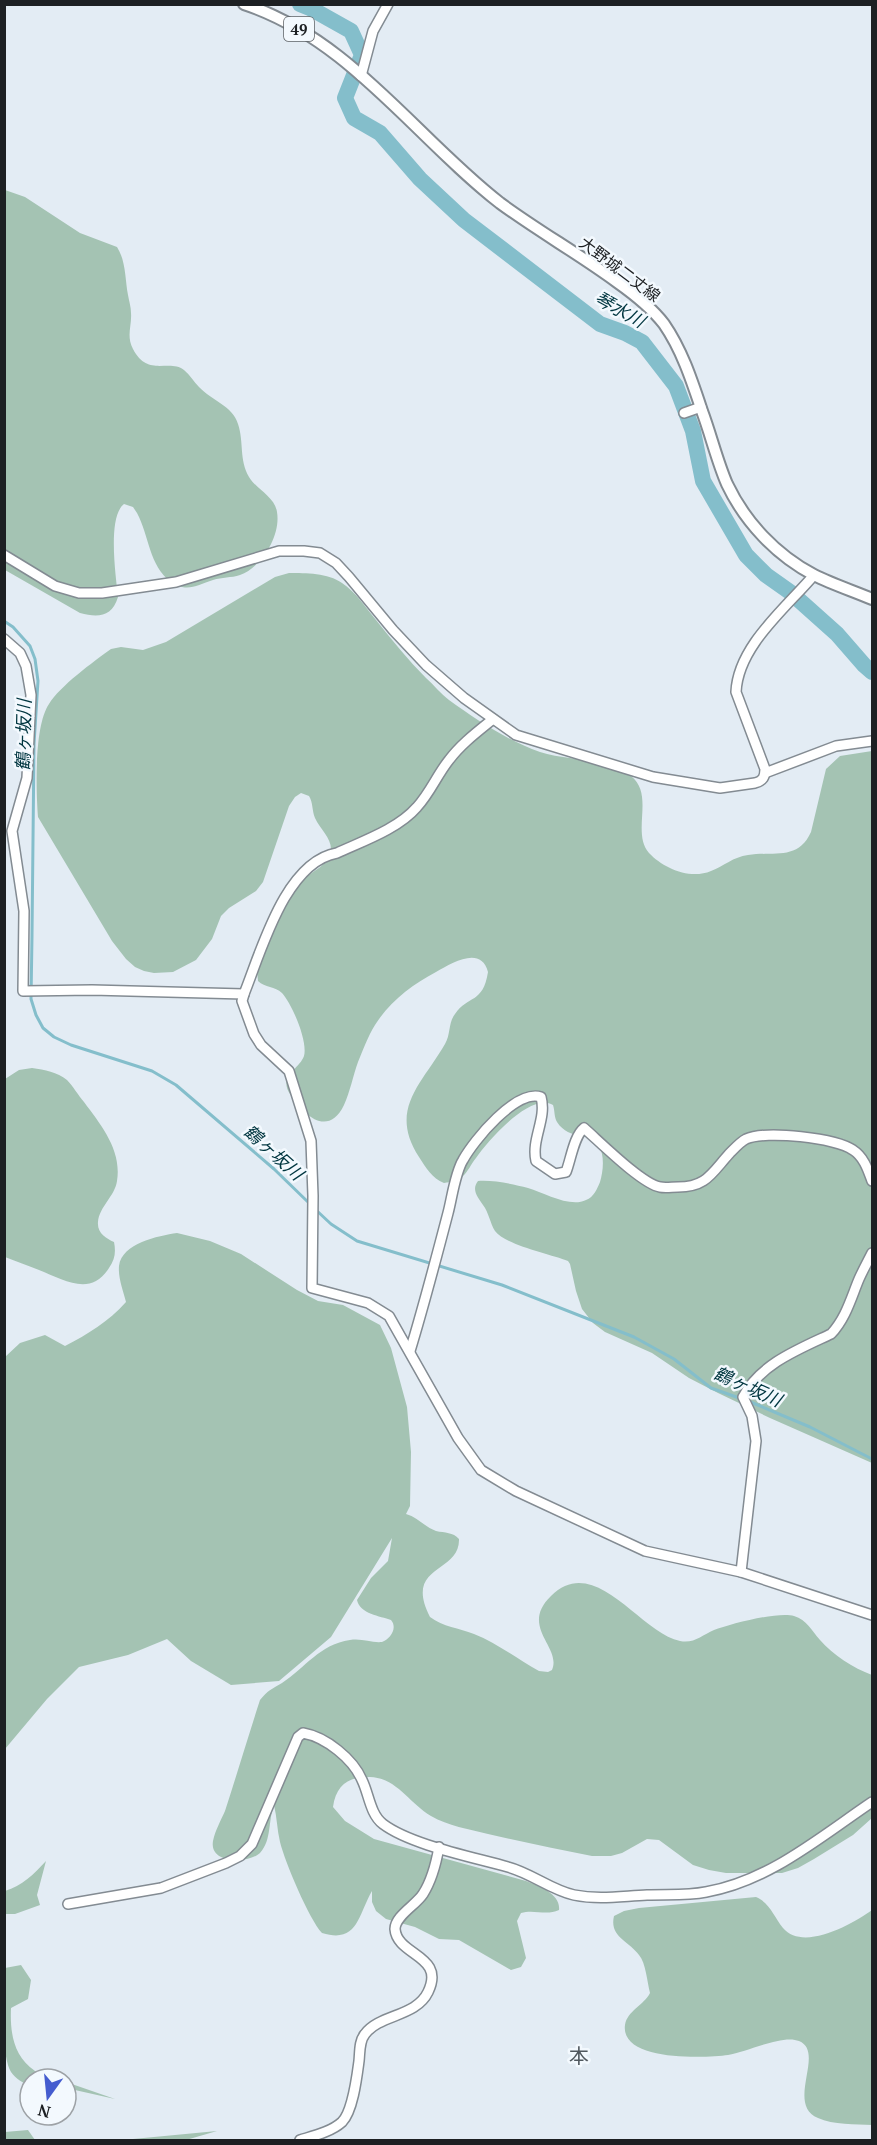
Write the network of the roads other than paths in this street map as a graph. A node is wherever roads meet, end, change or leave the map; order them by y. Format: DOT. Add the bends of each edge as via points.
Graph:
graph roads {
  1 [pos="244,4"];
  2 [pos="388,4"];
  3 [pos="361,76"];
  4 [pos="4,555"];
  5 [pos="814,575"];
  6 [pos="873,599"];
  7 [pos="4,639"];
  8 [pos="493,719"];
  9 [pos="873,741"];
  10 [pos="765,773"];
  11 [pos="244,994"];
  12 [pos="873,1181"];
  13 [pos="873,1253"];
  14 [pos="410,1351"];
  15 [pos="741,1572"];
  16 [pos="873,1615"];
  17 [pos="873,1802"];
  18 [pos="438,1847"];
  19 [pos="68,1904"];
  20 [pos="300,2140"];
  1 -- 3 [label="main road, 49" via="310,35"];
  2 -- 3 [label="street" via="373,31"];
  3 -- 5 [label="main road, 大野城二丈線 / 49" via="500,202 595,266 655,313 682,355 692,410 742,511 774,548"];
  4 -- 8 [label="street" via="55,586 79,593 176,582 279,551 323,554 349,577 426,665"];
  5 -- 6 [label="main road, 大野城二丈線 / 49"];
  5 -- 10 [label="street" via="753,644 736,679 736,692"];
  7 -- 11 [label="street" via="20,653 31,695 27,778 12,831 24,911 23,991"];
  8 -- 10 [label="street" via="516,735 653,777 731,788 760,782"];
  8 -- 11 [label="street" via="448,760 416,809 303,872 277,912"];
  9 -- 10 [label="street" via="836,746"];
  11 -- 14 [label="street" via="242,1001 254,1034 289,1071 311,1141 312,1288 382,1310"];
  12 -- 14 [label="street" via="866,1164 844,1144 820,1138 766,1136 747,1139 737,1146 702,1184 661,1188 584,1128 579,1132 566,1172 555,1174 536,1161 544,1108 541,1097 525,1097 492,1123 462,1161"];
  13 -- 15 [label="street" via="847,1311 831,1334 773,1364 743,1396 752,1416 756,1441"];
  14 -- 15 [label="street" via="458,1438 481,1470 516,1491 645,1551"];
  15 -- 16 [label="street"];
  17 -- 18 [label="street" via="771,1870 705,1893 605,1898 572,1895 514,1868"];
  18 -- 19 [label="street" via="383,1824 374,1814 363,1781 352,1765 322,1740 303,1733 252,1844 240,1856 161,1887"];
  18 -- 20 [label="street" via="434,1872 422,1895 395,1928 404,1946 428,1964 428,1992 406,2012 366,2032 361,2040 357,2079 343,2121"];
}
